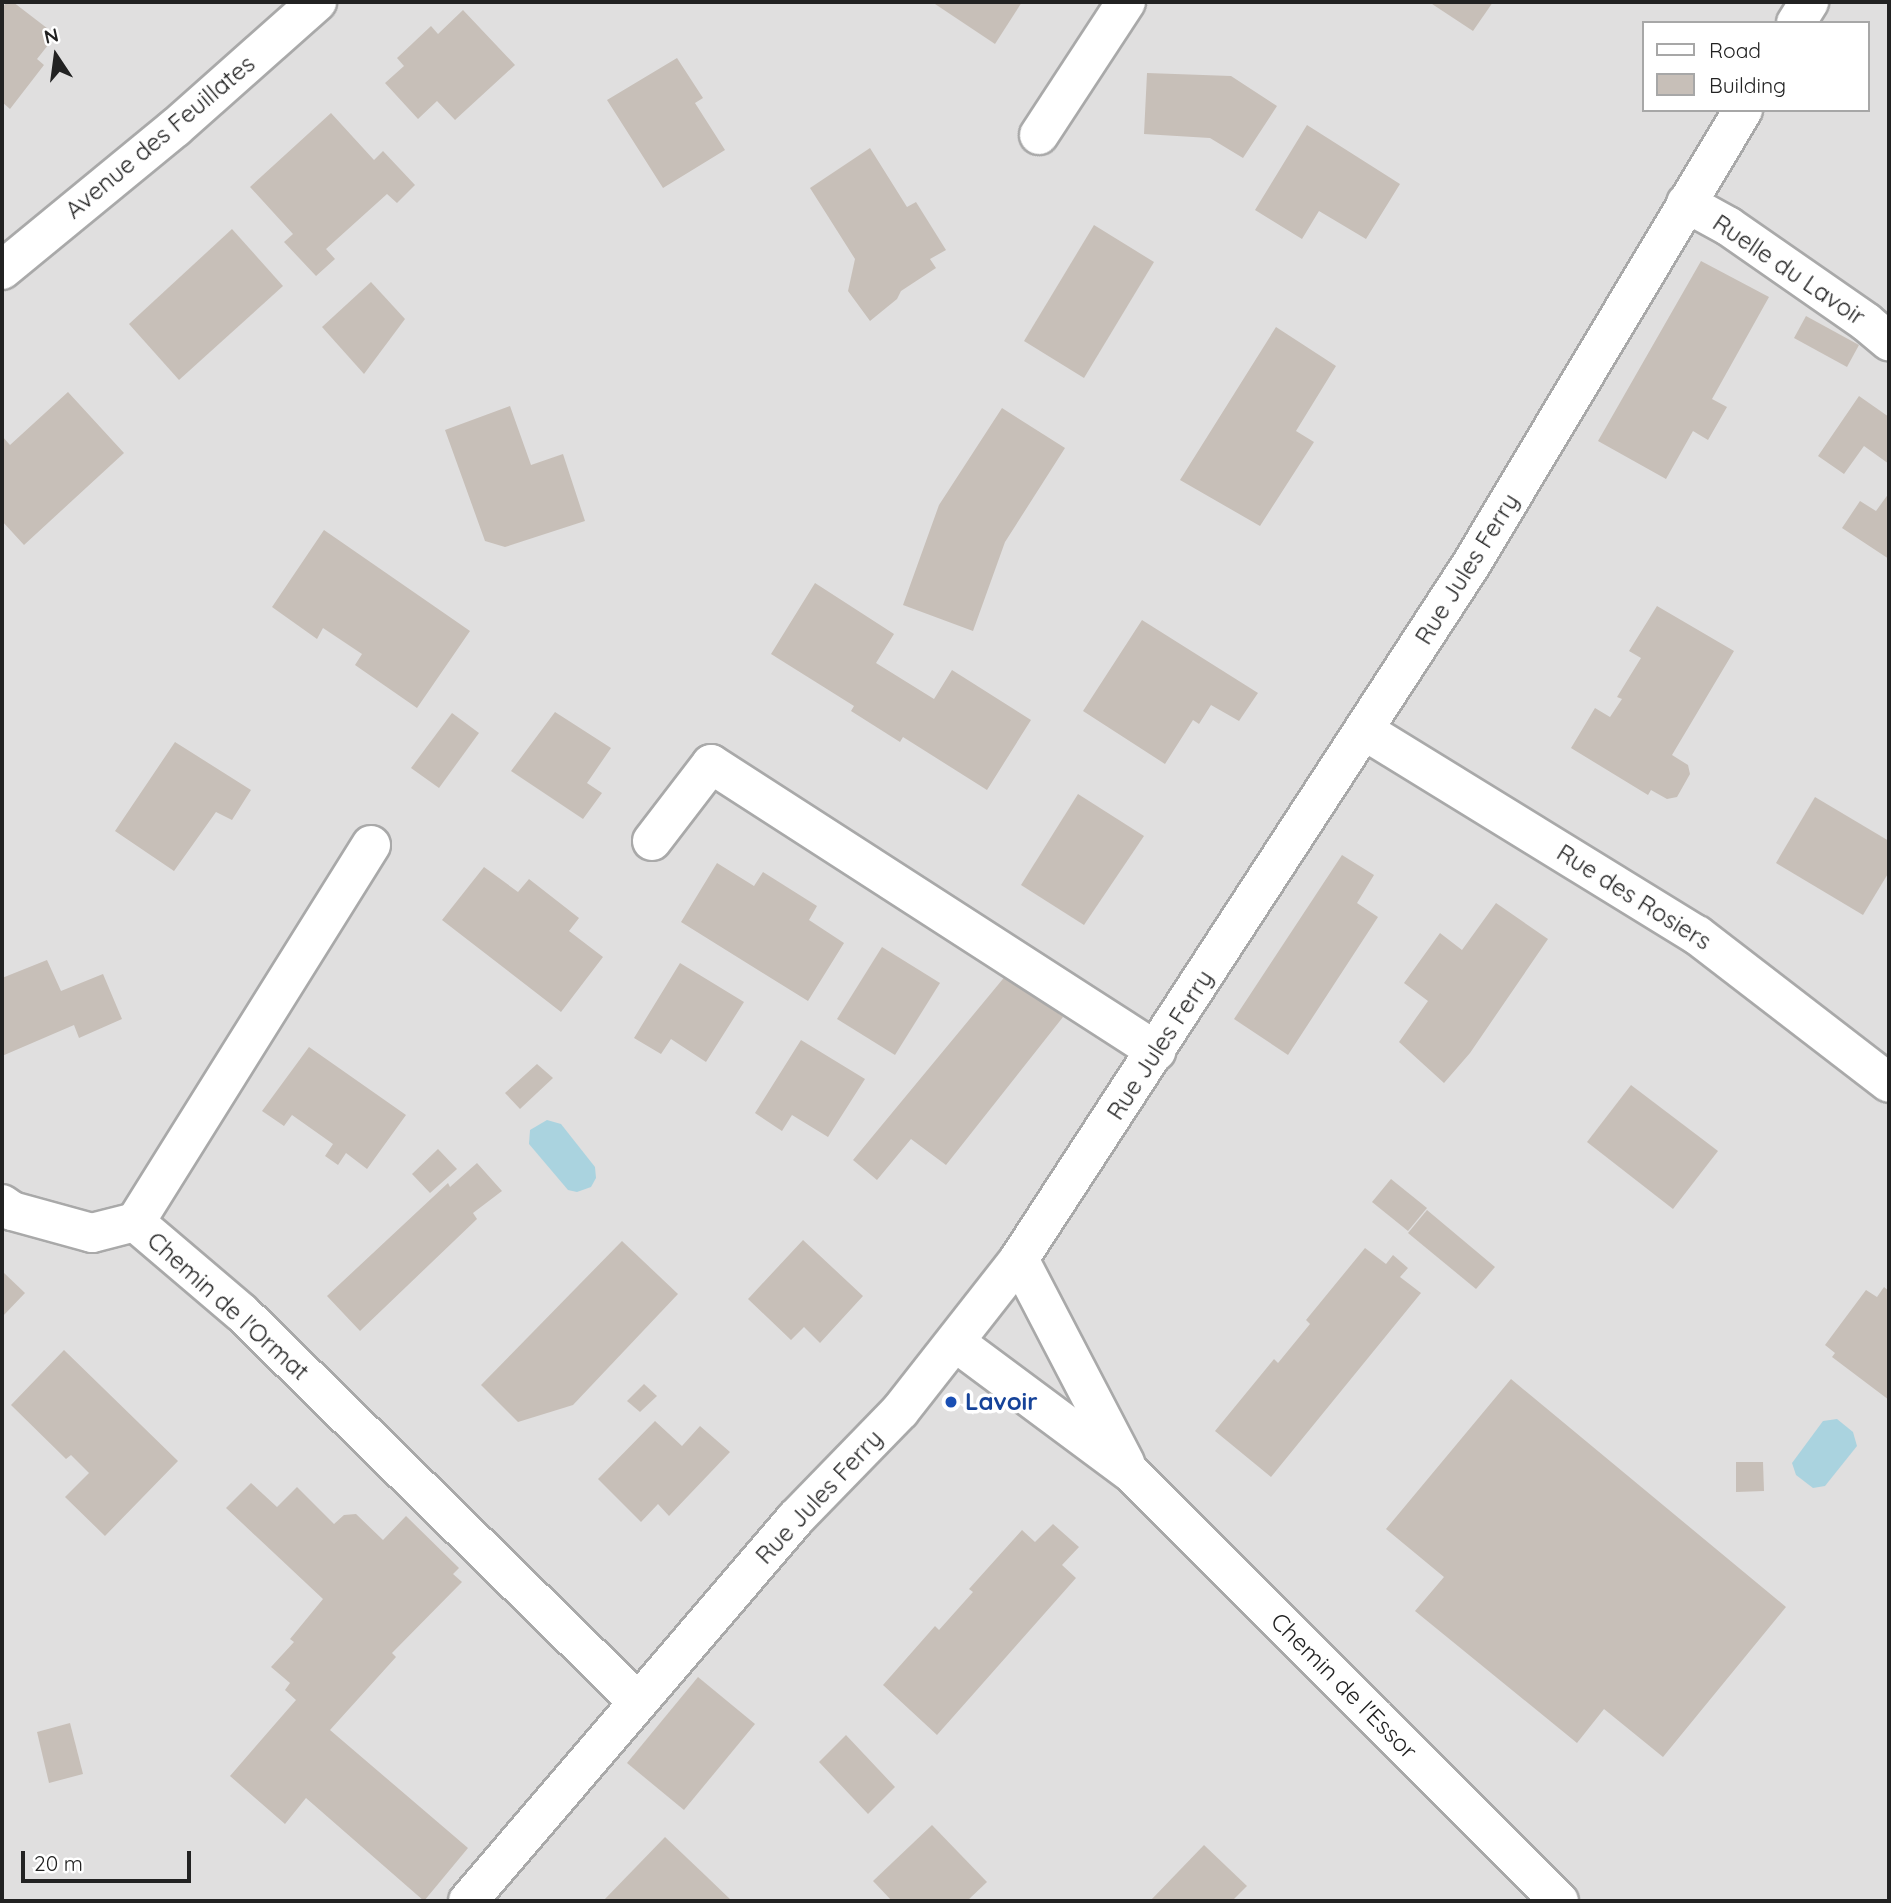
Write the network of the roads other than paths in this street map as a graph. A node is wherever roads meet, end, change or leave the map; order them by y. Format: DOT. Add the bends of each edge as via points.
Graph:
graph roads {
  1 [pos="317,2"];
  2 [pos="1126,2"];
  3 [pos="1809,2"];
  4 [pos="1797,21"];
  5 [pos="1742,112"];
  6 [pos="1039,135"];
  7 [pos="1686,203"];
  8 [pos="2,271"];
  9 [pos="1889,341"];
  10 [pos="1365,731"];
  11 [pos="652,841"];
  12 [pos="371,845"];
  13 [pos="1156,1051"];
  14 [pos="1889,1083"];
  15 [pos="2,1204"];
  16 [pos="135,1222"];
  17 [pos="1019,1259"];
  18 [pos="956,1342"];
  19 [pos="1129,1471"];
  20 [pos="638,1702"];
  21 [pos="468,1901"];
  22 [pos="1559,1901"];
  1 -- 8 [label="street, Avenue des Feuillates" via="176,128"];
  2 -- 6 [label="street"];
  3 -- 4 [label="street"];
  5 -- 7 [label="street, Rue Jules Ferry"];
  7 -- 9 [label="street, Ruelle du Lavoir" via="1728,226"];
  7 -- 10 [label="street, Rue Jules Ferry" via="1472,563"];
  10 -- 13 [label="street, Rue Jules Ferry"];
  10 -- 14 [label="street, Rue des Rosiers" via="1698,934"];
  11 -- 13 [label="street" via="711,764"];
  12 -- 16 [label="street, Chemin de l'Ormat"];
  13 -- 17 [label="street, Rue Jules Ferry"];
  15 -- 16 [label="street" via="12,1211 92,1233"];
  16 -- 20 [label="street, Chemin de l'Ormat" via="242,1313"];
  17 -- 18 [label="street, Rue Jules Ferry"];
  17 -- 19 [label="street, Chemin de l'Essor"];
  18 -- 19 [label="street, Chemin de l'Essor"];
  18 -- 20 [label="street, Rue Jules Ferry"];
  19 -- 22 [label="street, Chemin de l'Essor"];
  20 -- 21 [label="street, Rue Jules Ferry"];
}
